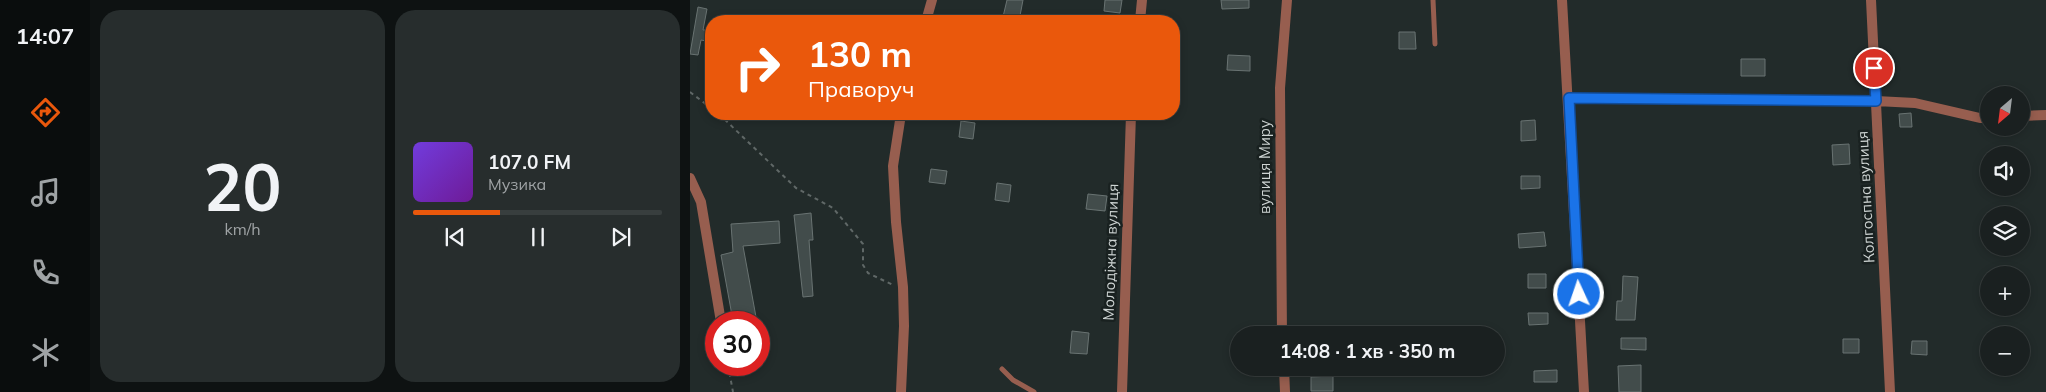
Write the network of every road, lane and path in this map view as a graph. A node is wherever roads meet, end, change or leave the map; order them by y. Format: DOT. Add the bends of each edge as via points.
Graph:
graph roads {
  1 [pos="932,0"];
  2 [pos="1142,0"];
  3 [pos="1287,0"];
  4 [pos="1433,0"];
  5 [pos="1562,0"];
  6 [pos="1871,0"];
  7 [pos="928,15"];
  8 [pos="1141,15"];
  9 [pos="1435,44"];
  10 [pos="690,92"];
  11 [pos="1569,98"];
  12 [pos="1876,101"];
  13 [pos="705,103"];
  14 [pos="2046,115"];
  15 [pos="2030,116"];
  16 [pos="1980,118"];
  17 [pos="724,120"];
  18 [pos="900,120"];
  19 [pos="1131,120"];
  20 [pos="690,178"];
  21 [pos="903,287"];
  22 [pos="719,311"];
  23 [pos="1282,326"];
  24 [pos="1002,369"];
  25 [pos="730,376"];
  26 [pos="1284,376"];
  27 [pos="733,392"];
  28 [pos="901,392"];
  29 [pos="1034,392"];
  30 [pos="1122,392"];
  31 [pos="1285,392"];
  32 [pos="1584,392"];
  33 [pos="1890,392"];
  1 -- 7 [label="street"];
  2 -- 8 [label="street"];
  3 -- 23 [label="street, вулиця Миру" via="1280,88"];
  4 -- 9 [label="lane"];
  5 -- 11 [label="street"];
  6 -- 12 [label="street, Колгоспна вулиця"];
  10 -- 13 [label="path"];
  11 -- 12 [label="street"];
  11 -- 32 [label="street"];
  12 -- 16 [label="street" via="1915,103"];
  12 -- 33 [label="street, Колгоспна вулиця"];
  14 -- 15 [label="street"];
  17 -- 21 [label="path" via="796,188 833,208 863,244 863,265 868,273 886,284"];
  18 -- 21 [label="street" via="893,166"];
  19 -- 30 [label="street, Молодіжна вулиця"];
  20 -- 22 [label="street" via="701,202"];
  21 -- 28 [label="street"];
  24 -- 29 [label="lane" via="1013,380"];
  25 -- 27 [label="path"];
  26 -- 31 [label="street"];
}
